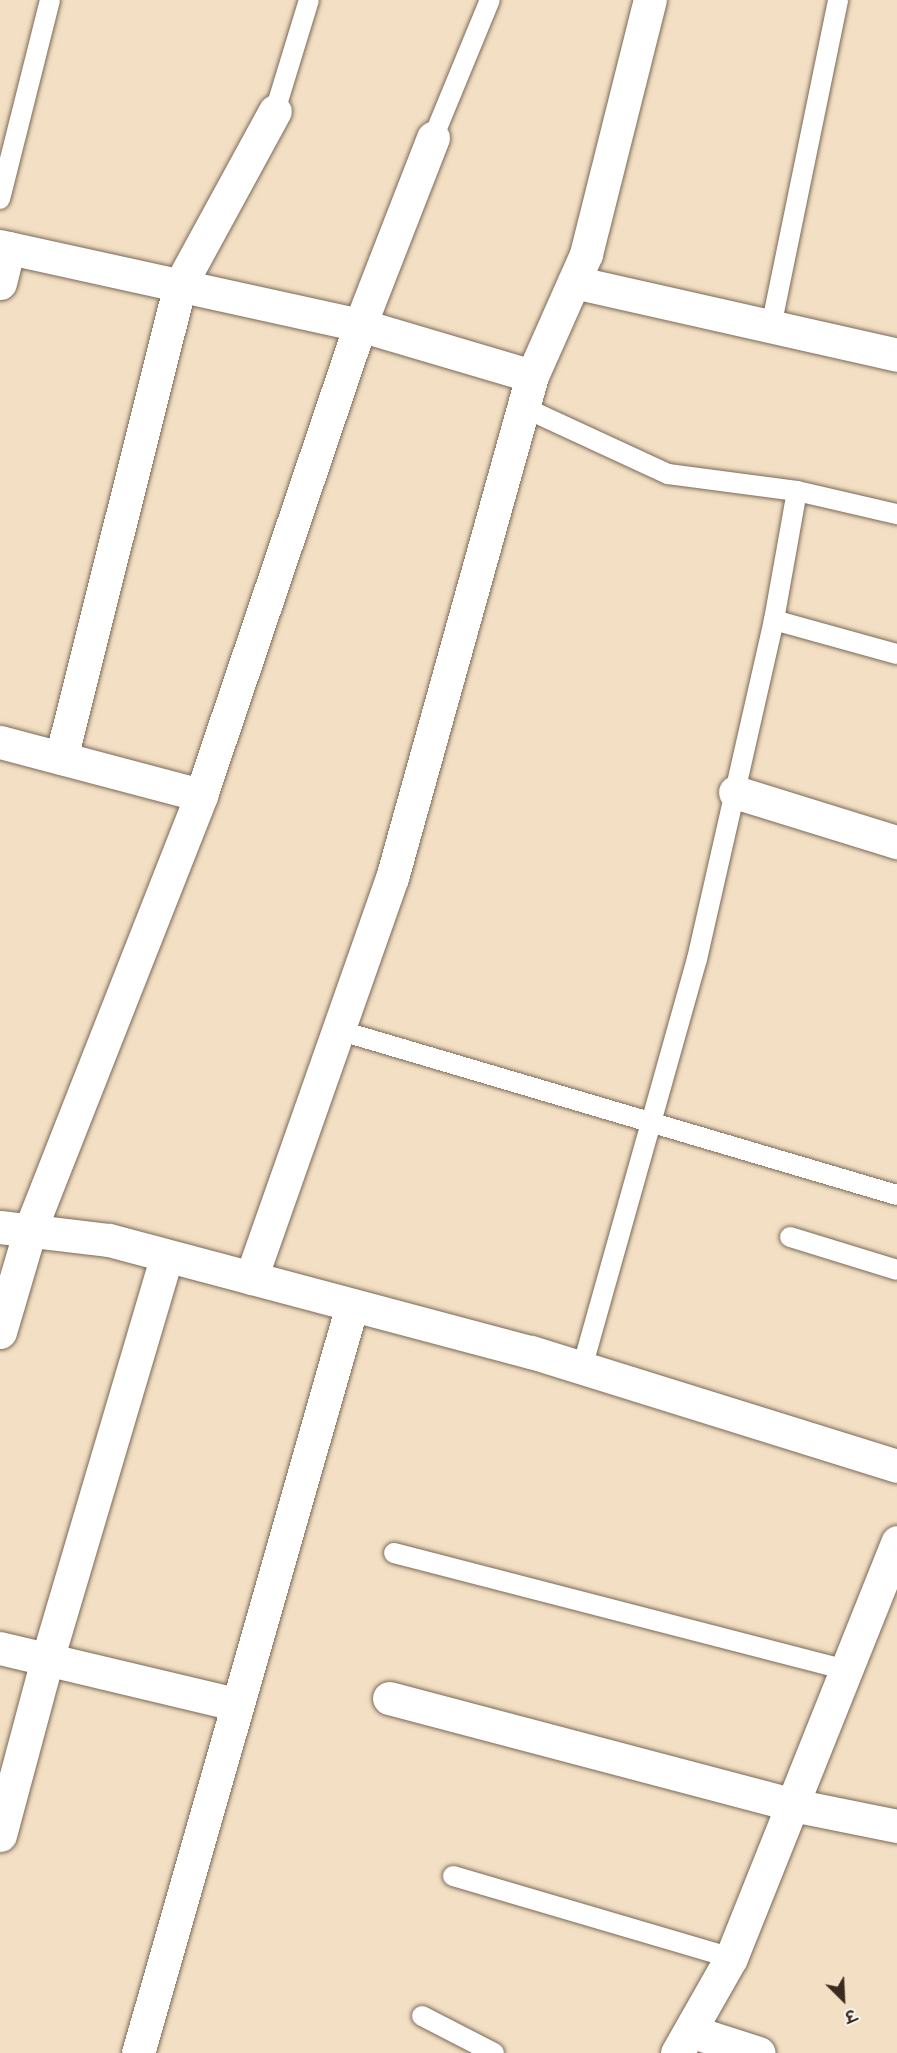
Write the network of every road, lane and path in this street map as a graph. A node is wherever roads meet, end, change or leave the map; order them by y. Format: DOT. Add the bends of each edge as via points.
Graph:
graph roads {
  1 [pos="50,0"];
  2 [pos="309,0"];
  3 [pos="490,0"];
  4 [pos="650,0"];
  5 [pos="838,0"];
  6 [pos="275,111"];
  7 [pos="433,138"];
  8 [pos="0,199"];
  9 [pos="4,247"];
  10 [pos="574,282"];
  11 [pos="0,283"];
  12 [pos="180,285"];
  13 [pos="360,325"];
  14 [pos="771,327"];
  15 [pos="897,355"];
  16 [pos="528,392"];
  17 [pos="797,491"];
  18 [pos="897,514"];
  19 [pos="774,620"];
  20 [pos="897,654"];
  21 [pos="0,742"];
  22 [pos="62,758"];
  23 [pos="735,792"];
  24 [pos="201,795"];
  25 [pos="897,842"];
  26 [pos="338,1030"];
  27 [pos="651,1126"];
  28 [pos="897,1195"];
  29 [pos="15,1228"];
  30 [pos="790,1237"];
  31 [pos="166,1256"];
  32 [pos="897,1270"];
  33 [pos="251,1278"];
  34 [pos="352,1305"];
  35 [pos="0,1332"];
  36 [pos="582,1368"];
  37 [pos="897,1466"];
  38 [pos="897,1542"];
  39 [pos="394,1553"];
  40 [pos="0,1648"];
  41 [pos="47,1660"];
  42 [pos="847,1670"];
  43 [pos="389,1698"];
  44 [pos="235,1704"];
  45 [pos="793,1805"];
  46 [pos="897,1826"];
  47 [pos="0,1835"];
  48 [pos="453,1876"];
  49 [pos="731,1958"];
  50 [pos="422,2016"];
  51 [pos="683,2042"];
  52 [pos="138,2053"];
  53 [pos="494,2053"];
  54 [pos="759,2053"];
  1 -- 8 [label="lane"];
  2 -- 6 [label="lane"];
  3 -- 7 [label="lane"];
  4 -- 10 [label="street" via="586,254"];
  5 -- 14 [label="lane"];
  6 -- 12 [label="street"];
  7 -- 13 [label="street"];
  9 -- 11 [label="street"];
  9 -- 12 [label="street"];
  10 -- 14 [label="street"];
  10 -- 16 [label="street"];
  12 -- 13 [label="street"];
  12 -- 22 [label="street"];
  13 -- 16 [label="street"];
  13 -- 24 [label="street"];
  14 -- 15 [label="street"];
  16 -- 17 [label="lane" via="668,474"];
  16 -- 26 [label="street" via="392,878"];
  17 -- 18 [label="lane"];
  17 -- 19 [label="lane"];
  19 -- 20 [label="lane"];
  19 -- 23 [label="lane"];
  21 -- 22 [label="street"];
  22 -- 24 [label="street"];
  23 -- 25 [label="street"];
  23 -- 27 [label="lane" via="697,959"];
  24 -- 29 [label="street"];
  26 -- 27 [label="lane"];
  26 -- 33 [label="street"];
  27 -- 28 [label="lane"];
  27 -- 36 [label="lane"];
  29 -- 31 [label="street" via="109,1240"];
  29 -- 35 [label="street"];
  30 -- 32 [label="lane"];
  31 -- 33 [label="street"];
  31 -- 41 [label="street"];
  33 -- 34 [label="street"];
  34 -- 36 [label="street"];
  34 -- 44 [label="street"];
  36 -- 37 [label="street"];
  38 -- 42 [label="street"];
  39 -- 42 [label="lane"];
  40 -- 41 [label="street"];
  41 -- 44 [label="street"];
  41 -- 47 [label="street"];
  42 -- 45 [label="street"];
  43 -- 45 [label="street"];
  44 -- 52 [label="street"];
  45 -- 46 [label="street"];
  45 -- 49 [label="street"];
  48 -- 49 [label="lane"];
  49 -- 51 [label="street"];
  50 -- 53 [label="lane"];
  51 -- 54 [label="street"];
}
